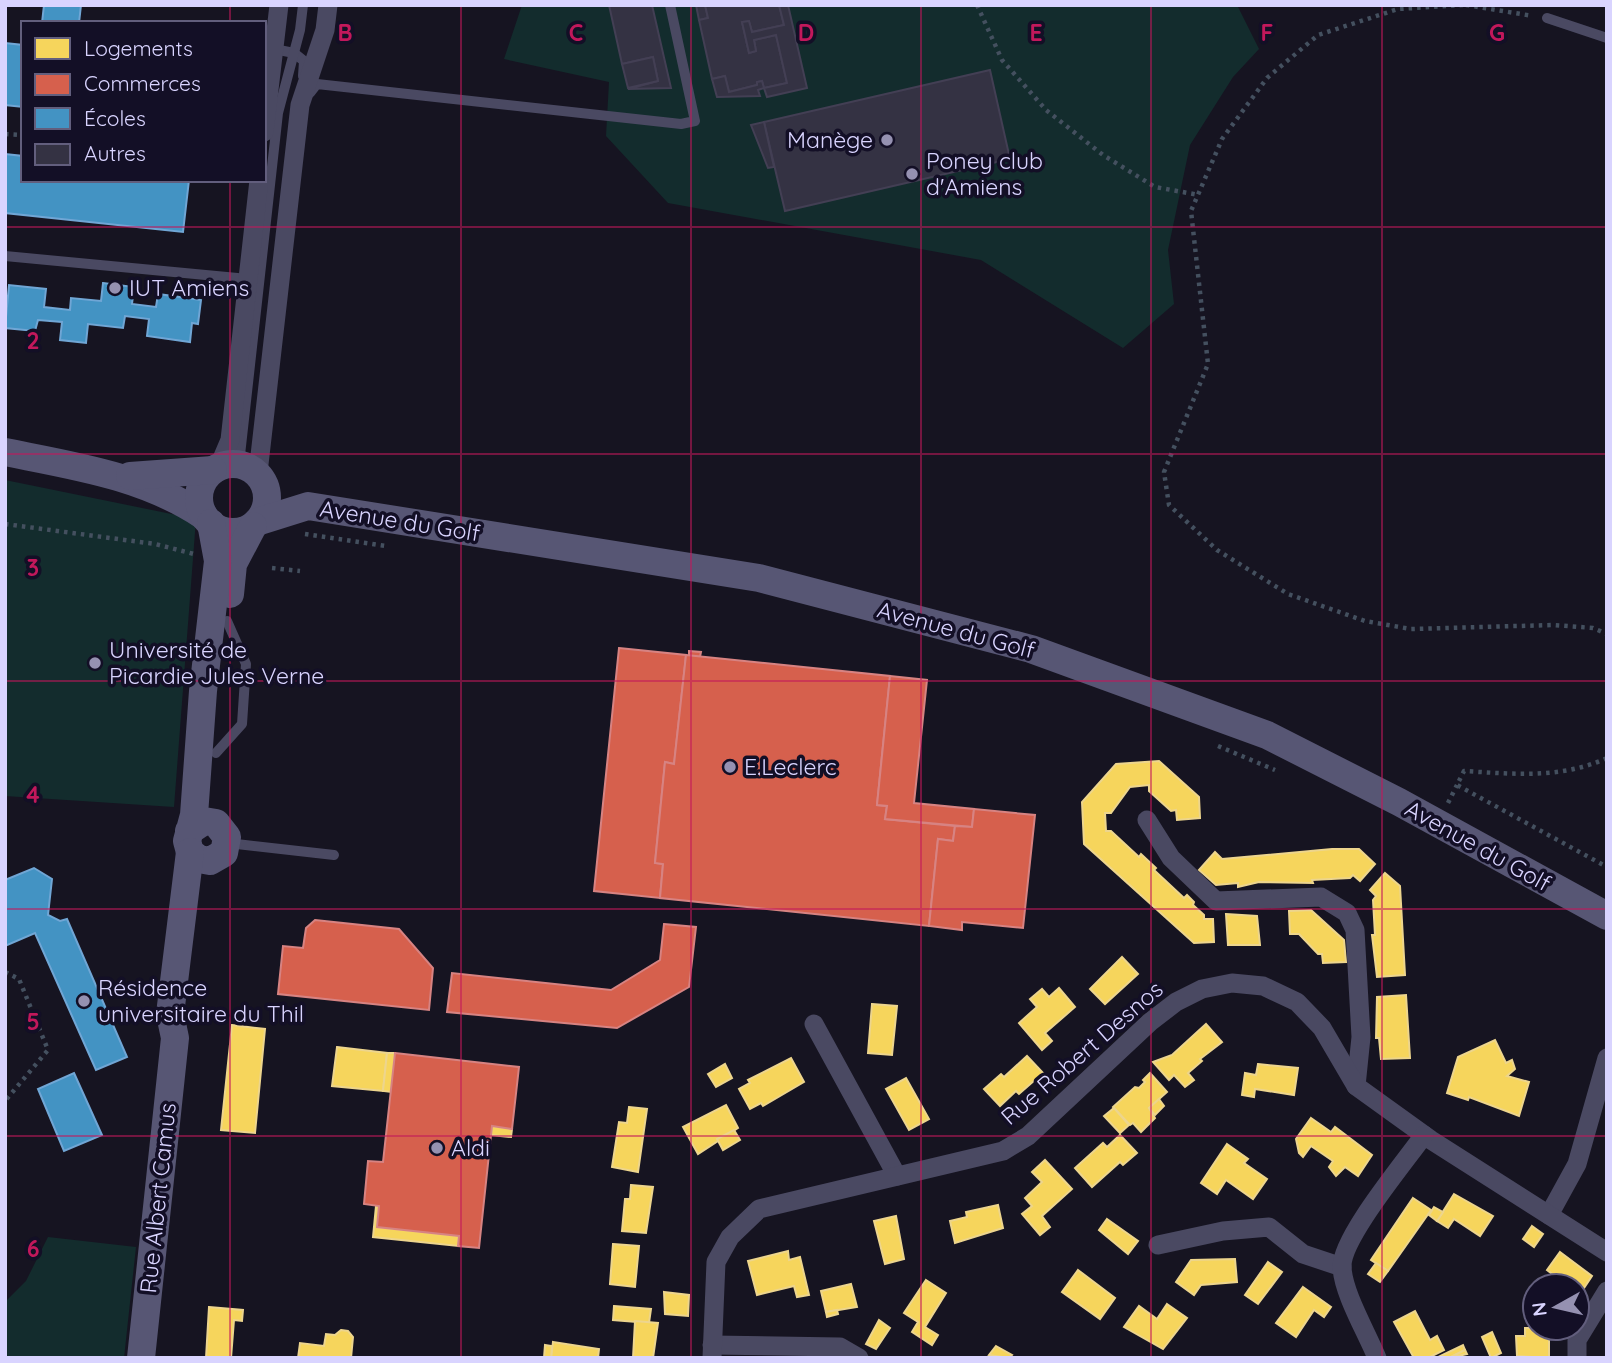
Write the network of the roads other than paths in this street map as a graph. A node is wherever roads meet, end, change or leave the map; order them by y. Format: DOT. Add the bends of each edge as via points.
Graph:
graph roads {
  1 [pos="279,5"];
  2 [pos="303,5"];
  3 [pos="670,5"];
  4 [pos="325,9"];
  5 [pos="1547,18"];
  6 [pos="1607,38"];
  7 [pos="269,47"];
  8 [pos="294,53"];
  9 [pos="266,98"];
  10 [pos="300,105"];
  11 [pos="259,182"];
  12 [pos="5,256"];
  13 [pos="247,279"];
  14 [pos="5,452"];
  15 [pos="239,471"];
  16 [pos="124,477"];
  17 [pos="308,506"];
  18 [pos="208,520"];
  19 [pos="255,524"];
  20 [pos="1147,820"];
  21 [pos="208,842"];
  22 [pos="334,855"];
  23 [pos="1607,916"];
  24 [pos="814,1024"];
  25 [pos="1607,1058"];
  26 [pos="1356,1086"];
  27 [pos="1601,1094"];
  28 [pos="1424,1135"];
  29 [pos="897,1177"];
  30 [pos="1549,1215"];
  31 [pos="1158,1245"];
  32 [pos="1607,1252"];
  33 [pos="1342,1267"];
  34 [pos="1607,1291"];
  35 [pos="712,1351"];
  36 [pos="141,1358"];
  37 [pos="859,1358"];
  38 [pos="1377,1358"];
  39 [pos="1577,1358"];
  1 -- 7 [label="street"];
  2 -- 8 [label="lane"];
  3 -- 10 [label="lane" via="695,121 681,124 317,84"];
  4 -- 10 [label="street" via="325,30"];
  5 -- 6 [label="lane"];
  7 -- 8 [label="lane"];
  7 -- 9 [label="street"];
  8 -- 10 [label="lane" via="304,61"];
  8 -- 15 [label="lane" via="278,113"];
  10 -- 15 [label="street"];
  11 -- 13 [label="street"];
  12 -- 13 [label="lane"];
  13 -- 15 [label="street" via="230,440"];
  14 -- 16 [label="main road"];
  15 -- 16 [label="main road"];
  15 -- 17 [label="main road"];
  15 -- 18 [label="main road" via="204,479 200,491"];
  15 -- 19 [label="main road" via="267,503"];
  16 -- 18 [label="main road" via="162,492"];
  17 -- 19 [label="main road, Avenue du Golf"];
  17 -- 23 [label="main road, Avenue du Golf" via="759,578 1031,649 1267,735"];
  18 -- 19 [label="main road" via="236,532"];
  18 -- 21 [label="main road, Rue Albert Camus" via="218,561 194,815"];
  19 -- 21 [label="main road, Rue Albert Camus" via="233,564"];
  20 -- 26 [label="street" via="1171,858 1216,901 1321,897 1347,913 1355,930 1361,1037"];
  21 -- 22 [label="lane"];
  21 -- 36 [label="main road, Rue Albert Camus" via="190,1002 175,1038"];
  24 -- 29 [label="street"];
  25 -- 27 [label="street"];
  26 -- 28 [label="street, Rue Robert Desnos"];
  26 -- 29 [label="street, Rue Robert Desnos" via="1322,1028 1297,1002 1264,986 1232,984 1202,989 1150,1022 1028,1136 1003,1151"];
  27 -- 30 [label="street" via="1577,1164"];
  28 -- 30 [label="street, Rue Robert Desnos"];
  28 -- 33 [label="street" via="1346,1244"];
  29 -- 35 [label="street, Rue Robert Desnos" via="759,1209 730,1237 716,1262"];
  30 -- 32 [label="street, Rue Robert Desnos"];
  31 -- 33 [label="street" via="1269,1227 1303,1254"];
  33 -- 38 [label="street"];
  34 -- 39 [label="street" via="1577,1340"];
  35 -- 37 [label="street, Rue Robert Desnos" via="840,1347"];
}
